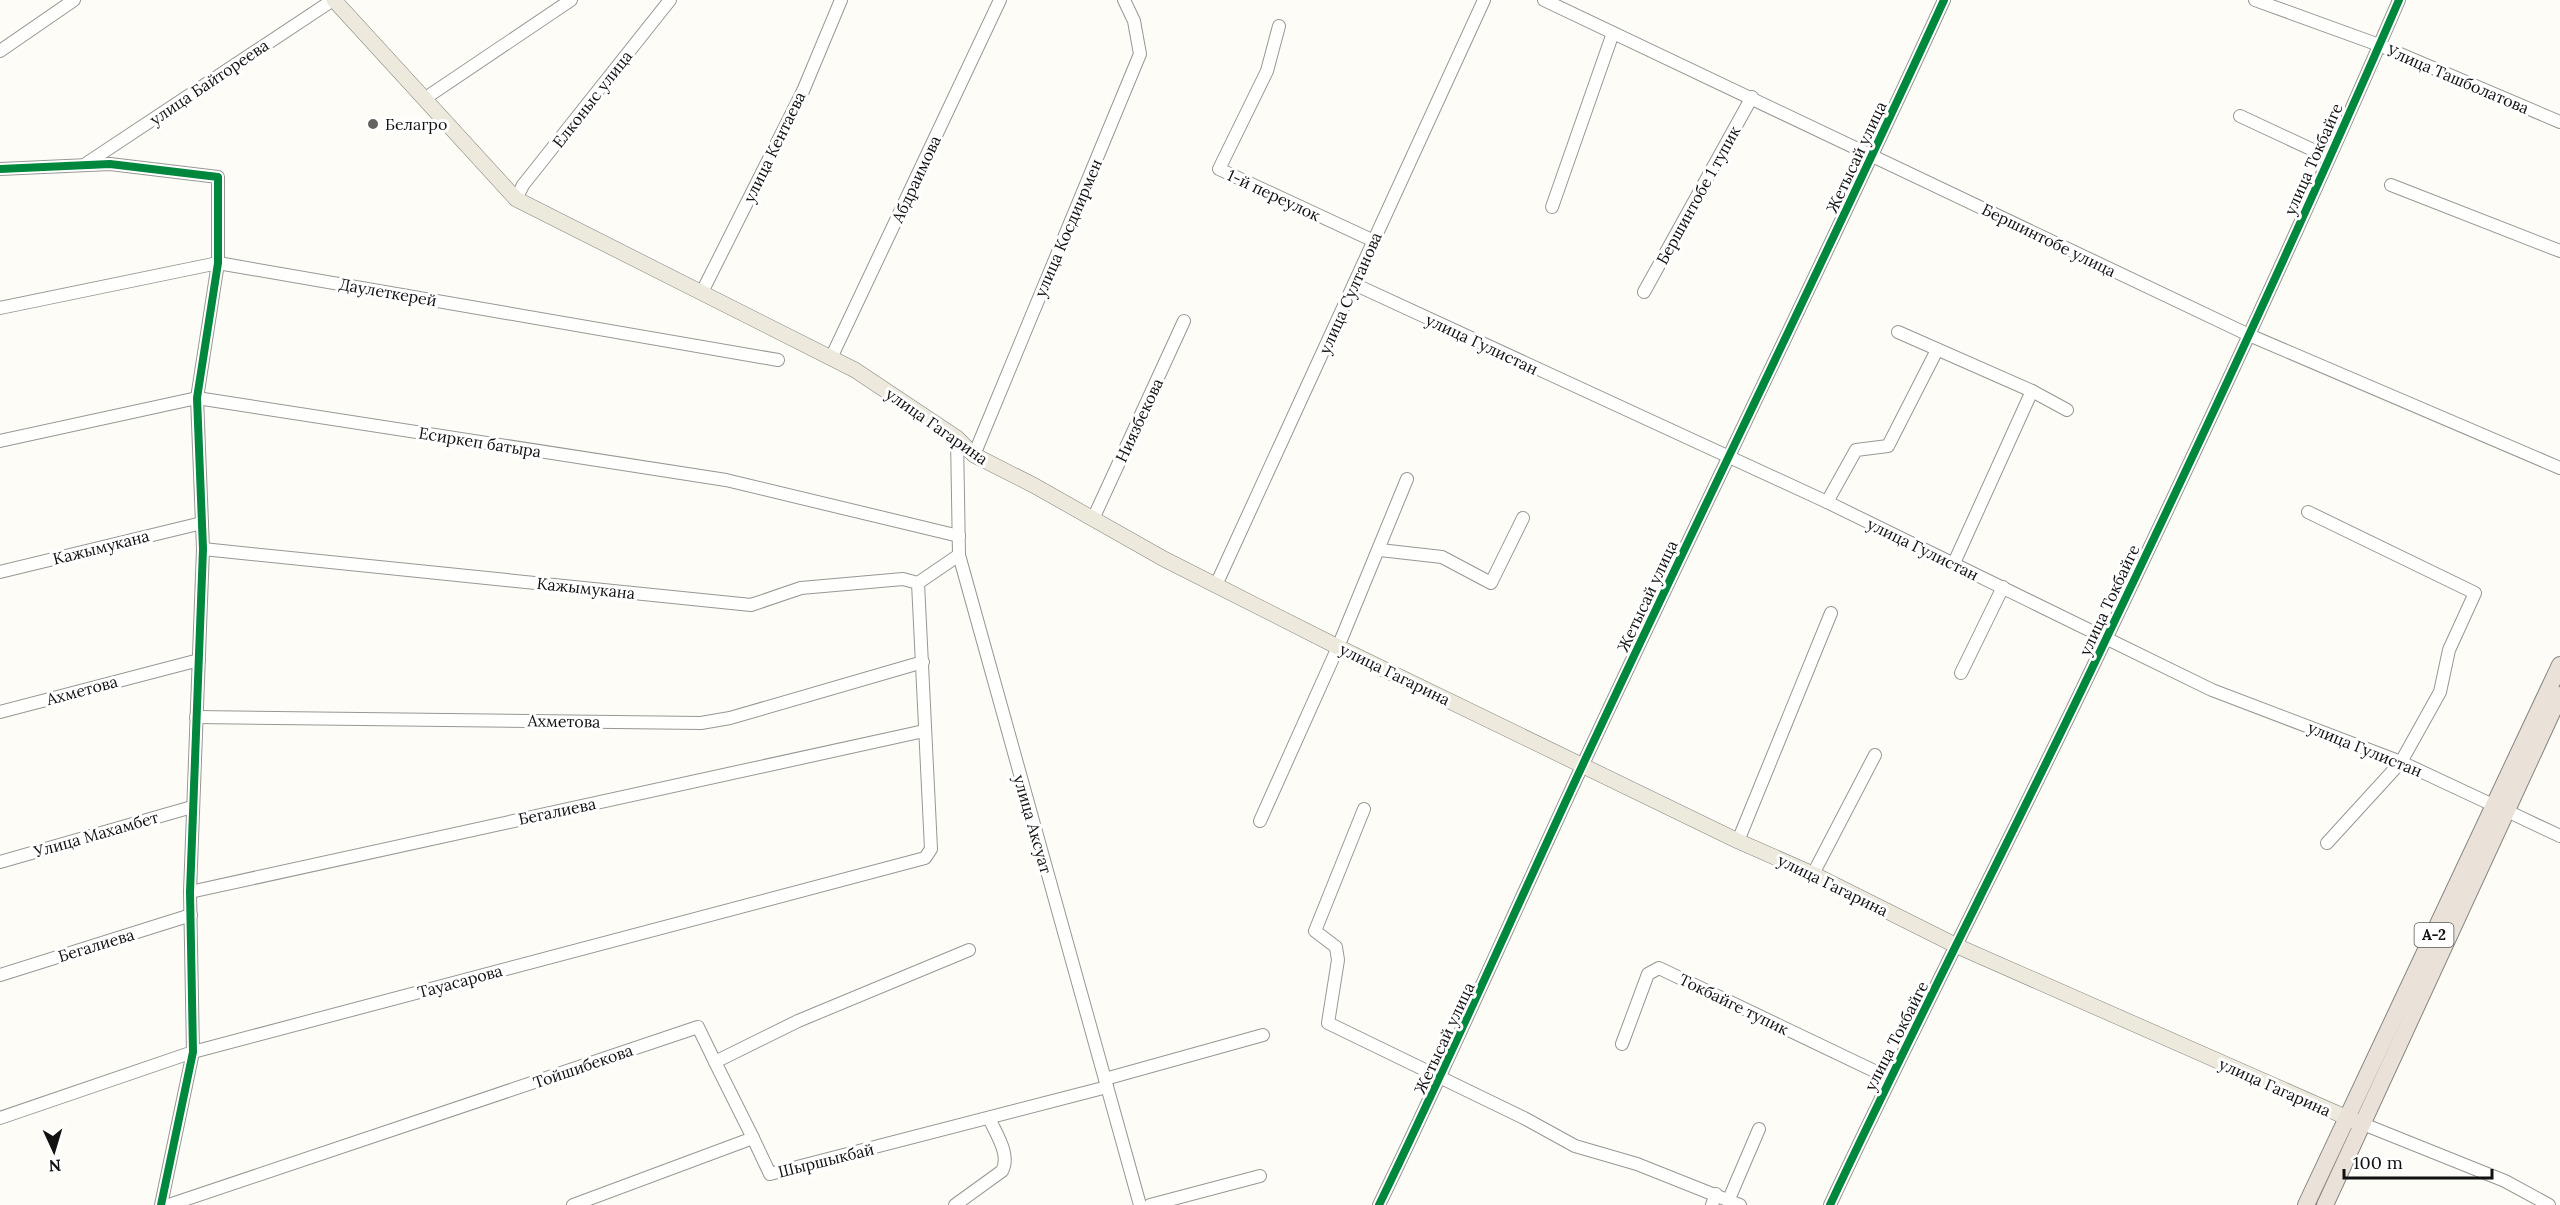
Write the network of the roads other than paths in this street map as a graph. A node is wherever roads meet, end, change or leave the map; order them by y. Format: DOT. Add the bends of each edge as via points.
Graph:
graph roads {
  1 [pos="74,0"];
  2 [pos="333,0"];
  3 [pos="571,0"];
  4 [pos="670,0"];
  5 [pos="841,0"];
  6 [pos="1000,0"];
  7 [pos="1124,0"];
  8 [pos="1484,0"];
  9 [pos="1544,0"];
  10 [pos="1944,0"];
  11 [pos="2255,0"];
  12 [pos="2399,0"];
  13 [pos="1279,26"];
  14 [pos="1613,33"];
  15 [pos="2379,45"];
  16 [pos="0,51"];
  17 [pos="1752,97"];
  18 [pos="424,99"];
  19 [pos="2240,116"];
  20 [pos="2560,122"];
  21 [pos="1873,155"];
  22 [pos="2328,157"];
  23 [pos="86,164"];
  24 [pos="0,169"];
  25 [pos="2391,185"];
  26 [pos="516,199"];
  27 [pos="1552,207"];
  28 [pos="1374,241"];
  29 [pos="2560,251"];
  30 [pos="218,263"];
  31 [pos="1354,284"];
  32 [pos="702,292"];
  33 [pos="1644,292"];
  34 [pos="0,308"];
  35 [pos="1184,321"];
  36 [pos="1898,332"];
  37 [pos="2249,335"];
  38 [pos="1937,350"];
  39 [pos="831,358"];
  40 [pos="778,360"];
  41 [pos="2032,391"];
  42 [pos="197,398"];
  43 [pos="2067,410"];
  44 [pos="957,438"];
  45 [pos="0,441"];
  46 [pos="974,455"];
  47 [pos="1728,458"];
  48 [pos="2560,468"];
  49 [pos="1407,480"];
  50 [pos="1827,502"];
  51 [pos="2308,512"];
  52 [pos="1522,518"];
  53 [pos="1094,519"];
  54 [pos="202,523"];
  55 [pos="959,536"];
  56 [pos="203,549"];
  57 [pos="1380,550"];
  58 [pos="959,555"];
  59 [pos="1953,563"];
  60 [pos="0,572"];
  61 [pos="918,583"];
  62 [pos="1216,585"];
  63 [pos="2002,587"];
  64 [pos="1831,613"];
  65 [pos="2106,640"];
  66 [pos="1338,647"];
  67 [pos="199,660"];
  68 [pos="923,662"];
  69 [pos="2560,665"];
  70 [pos="1961,673"];
  71 [pos="2560,696"];
  72 [pos="0,712"];
  73 [pos="196,717"];
  74 [pos="924,731"];
  75 [pos="1875,755"];
  76 [pos="2401,762"];
  77 [pos="1583,765"];
  78 [pos="192,807"];
  79 [pos="1364,809"];
  80 [pos="2501,809"];
  81 [pos="1260,821"];
  82 [pos="2560,836"];
  83 [pos="1738,841"];
  84 [pos="2327,843"];
  85 [pos="0,862"];
  86 [pos="1813,874"];
  87 [pos="190,892"];
  88 [pos="191,915"];
  89 [pos="1956,946"];
  90 [pos="969,950"];
  91 [pos="0,975"];
  92 [pos="1263,1035"];
  93 [pos="1622,1044"];
  94 [pos="193,1052"];
  95 [pos="715,1062"];
  96 [pos="1889,1078"];
  97 [pos="1440,1080"];
  98 [pos="1106,1083"];
  99 [pos="0,1118"];
  100 [pos="989,1118"];
  101 [pos="2346,1118"];
  102 [pos="2363,1124"];
  103 [pos="1759,1129"];
  104 [pos="753,1138"];
  105 [pos="1260,1176"];
  106 [pos="1714,1199"];
  107 [pos="1734,1202"];
  108 [pos="161,1205"];
  109 [pos="169,1205"];
  110 [pos="573,1205"];
  111 [pos="955,1205"];
  112 [pos="1140,1205"];
  113 [pos="1150,1205"];
  114 [pos="1378,1205"];
  115 [pos="1830,1205"];
  116 [pos="2306,1205"];
  117 [pos="2325,1205"];
  118 [pos="2549,1205"];
  1 -- 16 [label="street"];
  2 -- 18 [label="main road, улица Гагарина"];
  2 -- 23 [label="street, улица Байтореева"];
  3 -- 18 [label="street"];
  4 -- 26 [label="street, Елконыс улица"];
  5 -- 32 [label="street, улица Кентаева" via="803,91"];
  6 -- 39 [label="street, Абдраимова"];
  7 -- 46 [label="street, улица Косдиирмен" via="1134,21 1140,54"];
  8 -- 28 [label="street, улица Султанова"];
  9 -- 14 [label="street, Бершинтобе улица"];
  10 -- 21 [label="street, Жетысай улица"];
  11 -- 15 [label="street, Улица Ташболатова"];
  12 -- 15 [label="street, улица Токбайге"];
  13 -- 28 [label="street, 1-й переулок" via="1267,71 1219,170"];
  14 -- 17 [label="street, Бершинтобе улица"];
  14 -- 27 [label="street"];
  15 -- 20 [label="street, Улица Ташболатова"];
  15 -- 22 [label="street, улица Токбайге"];
  17 -- 21 [label="street, Бершинтобе улица"];
  17 -- 33 [label="street, Бершинтобе 1 тупик"];
  18 -- 26 [label="main road, улица Гагарина"];
  19 -- 22 [label="street"];
  21 -- 37 [label="street, Бершинтобе улица"];
  21 -- 47 [label="street, Жетысай улица"];
  22 -- 37 [label="street, улица Токбайге"];
  23 -- 24 [label="street"];
  23 -- 30 [label="street" via="218,177"];
  25 -- 29 [label="street"];
  26 -- 32 [label="main road, улица Гагарина"];
  28 -- 31 [label="street, улица Султанова"];
  30 -- 34 [label="street, Даулеткерей"];
  30 -- 40 [label="street, Даулеткерей"];
  30 -- 42 [label="street"];
  31 -- 47 [label="street, улица Гулистан"];
  31 -- 62 [label="street, улица Султанова"];
  32 -- 39 [label="main road, улица Гагарина"];
  35 -- 53 [label="street, Ниязбекова"];
  36 -- 38 [label="street"];
  37 -- 48 [label="street, Бершинтобе улица"];
  37 -- 65 [label="street, улица Токбайге"];
  38 -- 41 [label="street"];
  38 -- 50 [label="street" via="1888,446 1856,450"];
  39 -- 44 [label="main road, улица Гагарина"];
  41 -- 43 [label="street"];
  41 -- 59 [label="street"];
  42 -- 45 [label="street, Есиркеп батыра"];
  42 -- 54 [label="street"];
  42 -- 55 [label="street, Есиркеп батыра" via="726,480"];
  44 -- 46 [label="main road, улица Гагарина"];
  44 -- 55 [label="street, улица Аксуат"];
  46 -- 53 [label="main road, улица Гагарина"];
  47 -- 50 [label="street, улица Гулистан"];
  47 -- 77 [label="street, Жетысай улица"];
  49 -- 57 [label="street"];
  50 -- 59 [label="street, улица Гулистан"];
  51 -- 76 [label="street" via="2475,593 2449,650 2440,692"];
  52 -- 57 [label="street" via="1491,584 1442,557"];
  53 -- 62 [label="main road, улица Гагарина"];
  54 -- 56 [label="street"];
  54 -- 60 [label="street, Кажымукана"];
  55 -- 58 [label="street, улица Аксуат"];
  56 -- 61 [label="street, Кажымукана" via="751,605 801,588 903,579"];
  56 -- 67 [label="street"];
  57 -- 66 [label="street"];
  58 -- 61 [label="street"];
  58 -- 98 [label="street, улица Аксуат"];
  59 -- 63 [label="street, улица Гулистан"];
  61 -- 68 [label="street"];
  62 -- 66 [label="main road, улица Гагарина"];
  63 -- 65 [label="street, улица Гулистан"];
  63 -- 70 [label="street"];
  64 -- 83 [label="street"];
  65 -- 76 [label="street, улица Гулистан" via="2212,690"];
  65 -- 89 [label="street, улица Токбайге"];
  66 -- 77 [label="main road, улица Гагарина"];
  66 -- 81 [label="street"];
  67 -- 72 [label="street, Ахметова"];
  67 -- 73 [label="street"];
  68 -- 73 [label="street, Ахметова" via="701,723"];
  68 -- 74 [label="street"];
  69 -- 80 [label="highway, A-2"];
  71 -- 80 [label="highway, A-2"];
  73 -- 78 [label="street"];
  74 -- 87 [label="street, Бегалиева"];
  74 -- 94 [label="street, Тауасарова" via="931,849 925,858"];
  75 -- 86 [label="street"];
  76 -- 80 [label="street, улица Гулистан"];
  76 -- 84 [label="street"];
  77 -- 83 [label="main road, улица Гагарина"];
  77 -- 97 [label="street, Жетысай улица"];
  78 -- 85 [label="street, Улица Махамбет"];
  78 -- 87 [label="street"];
  79 -- 97 [label="street" via="1315,931 1336,947 1338,960 1328,1023"];
  80 -- 82 [label="street, улица Гулистан"];
  80 -- 101 [label="highway, A-2"];
  80 -- 102 [label="highway, A-2"];
  83 -- 86 [label="main road, улица Гагарина"];
  86 -- 89 [label="main road, улица Гагарина"];
  87 -- 88 [label="street"];
  88 -- 91 [label="street, Бегалиева"];
  88 -- 94 [label="street"];
  89 -- 96 [label="street, улица Токбайге"];
  89 -- 101 [label="main road, улица Гагарина"];
  90 -- 95 [label="street" via="798,1021"];
  92 -- 98 [label="street, Шыршыкбай"];
  93 -- 96 [label="street, Токбайге тупик" via="1648,974 1659,968"];
  94 -- 99 [label="street, Тауасарова"];
  94 -- 108 [label="street"];
  95 -- 104 [label="street"];
  95 -- 109 [label="street, Тойшибекова" via="698,1027"];
  96 -- 115 [label="street, улица Токбайге"];
  97 -- 106 [label="street" via="1575,1146 1637,1164"];
  97 -- 114 [label="street, Жетысай улица"];
  98 -- 100 [label="street, Шыршыкбай"];
  98 -- 112 [label="street, улица Аксуат"];
  100 -- 104 [label="street, Шыршыкбай" via="770,1174"];
  100 -- 111 [label="street" via="1006,1158 1005,1165"];
  101 -- 102 [label="main road, улица Гагарина"];
  101 -- 116 [label="highway, A-2"];
  102 -- 117 [label="highway, A-2"];
  102 -- 118 [label="street, улица Гагарина" via="2505,1181"];
  103 -- 107 [label="street"];
  104 -- 110 [label="street"];
  105 -- 113 [label="street"];
  106 -- 107 [label="street"];
}
